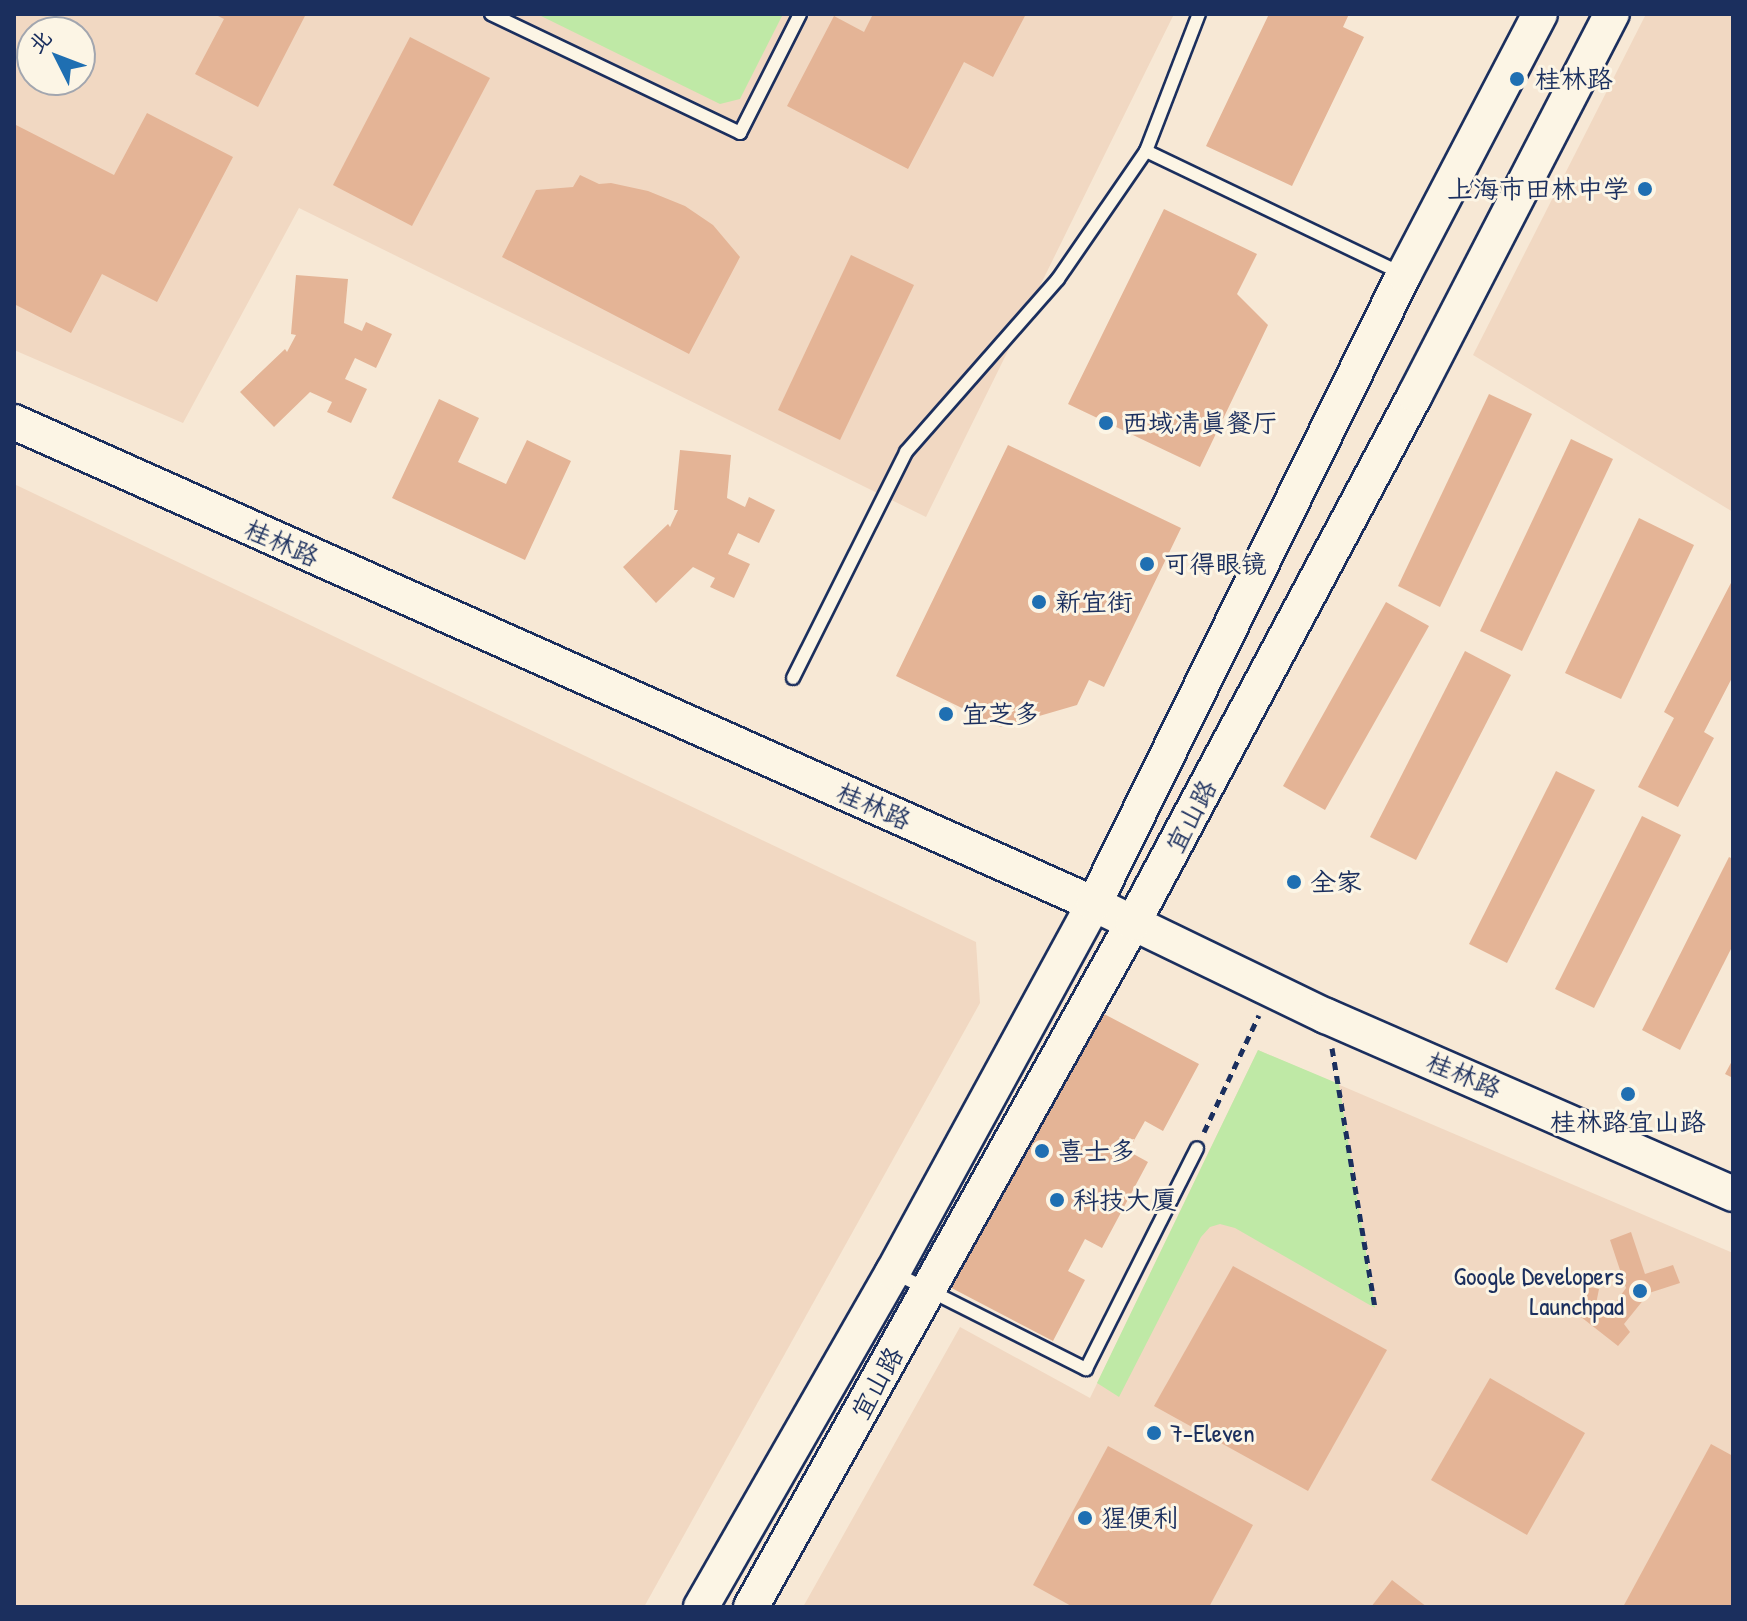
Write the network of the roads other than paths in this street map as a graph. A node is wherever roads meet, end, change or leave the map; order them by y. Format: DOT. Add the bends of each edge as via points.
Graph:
graph roads {
  1 [pos="491,14"];
  2 [pos="800,14"];
  3 [pos="1199,14"];
  4 [pos="1540,14"];
  5 [pos="1612,14"];
  6 [pos="1146,151"];
  7 [pos="1404,274"];
  8 [pos="14,422"];
  9 [pos="793,678"];
  10 [pos="1094,904"];
  11 [pos="1133,923"];
  12 [pos="1197,1148"];
  13 [pos="1733,1194"];
  14 [pos="893,1272"];
  15 [pos="930,1290"];
  16 [pos="701,1607"];
  17 [pos="751,1607"];
  1 -- 2 [label="lane" via="740,133"];
  3 -- 6 [label="lane"];
  4 -- 7 [label="main road, 宜山路"];
  5 -- 11 [label="main road, 宜山路"];
  6 -- 7 [label="lane"];
  6 -- 9 [label="lane" via="1058,279 906,452"];
  7 -- 10 [label="main road, 宜山路"];
  8 -- 10 [label="main road, 桂林路"];
  10 -- 11 [label="main road, 桂林路"];
  10 -- 14 [label="main road, 宜山路"];
  11 -- 13 [label="main road, 桂林路" via="1326,1016"];
  11 -- 15 [label="main road, 宜山路"];
  12 -- 15 [label="lane" via="1086,1369"];
  14 -- 15 [label="lane"];
  14 -- 16 [label="main road, 宜山路"];
  15 -- 17 [label="main road, 宜山路"];
}
